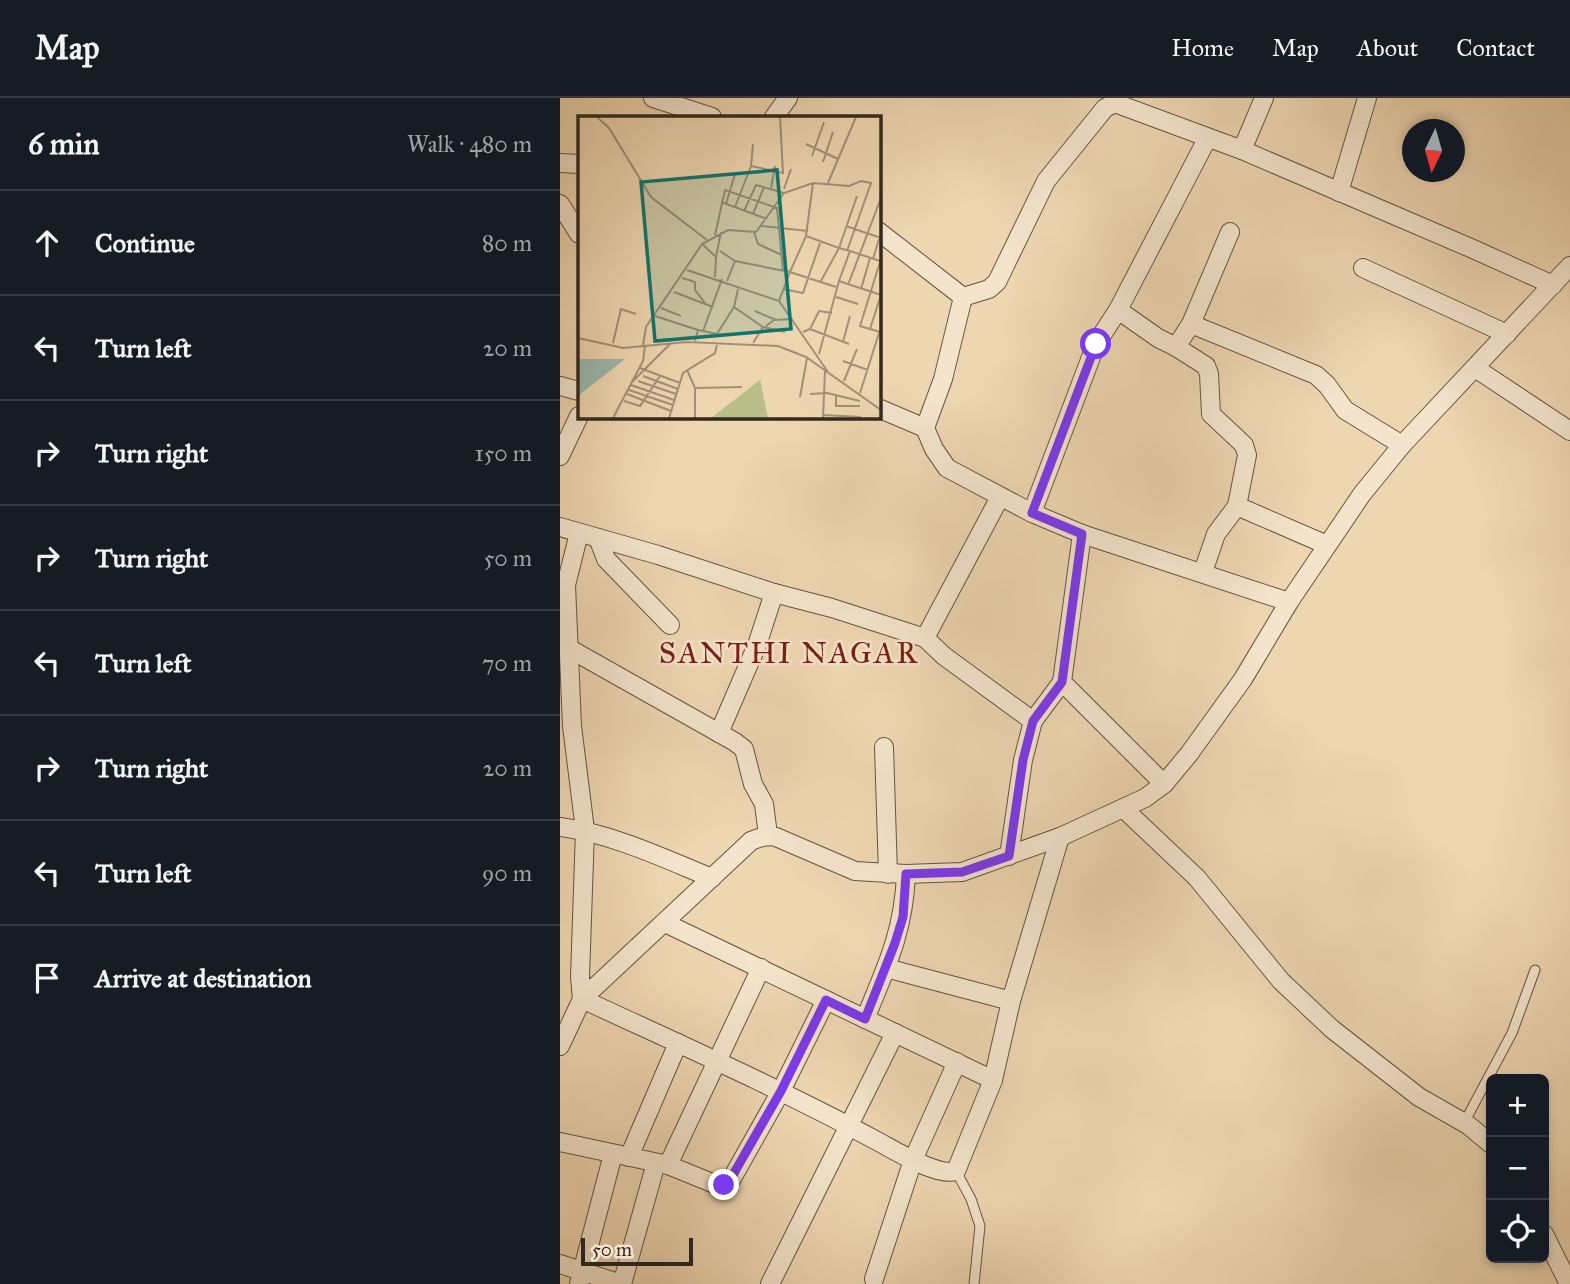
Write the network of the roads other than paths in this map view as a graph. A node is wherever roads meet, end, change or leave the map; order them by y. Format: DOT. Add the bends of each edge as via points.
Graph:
graph roads {
  1 [pos="653,98"];
  2 [pos="788,98"];
  3 [pos="1264,98"];
  4 [pos="1367,98"];
  5 [pos="1116,101"];
  6 [pos="709,116"];
  7 [pos="775,116"];
  8 [pos="1207,139"];
  9 [pos="1242,150"];
  10 [pos="560,163"];
  11 [pos="578,164"];
  12 [pos="1339,192"];
  13 [pos="560,204"];
  14 [pos="578,232"];
  15 [pos="1230,232"];
  16 [pos="880,233"];
  17 [pos="1570,266"];
  18 [pos="1363,268"];
  19 [pos="1553,285"];
  20 [pos="963,297"];
  21 [pos="1118,310"];
  22 [pos="1191,324"];
  23 [pos="1507,334"];
  24 [pos="1176,347"];
  25 [pos="1475,368"];
  26 [pos="560,386"];
  27 [pos="578,391"];
  28 [pos="880,409"];
  29 [pos="578,418"];
  30 [pos="925,428"];
  31 [pos="1570,431"];
  32 [pos="1402,444"];
  33 [pos="561,451"];
  34 [pos="1000,497"];
  35 [pos="1237,506"];
  36 [pos="1032,513"];
  37 [pos="560,527"];
  38 [pos="579,533"];
  39 [pos="1082,534"];
  40 [pos="598,538"];
  41 [pos="1328,545"];
  42 [pos="1203,572"];
  43 [pos="774,593"];
  44 [pos="1289,602"];
  45 [pos="564,616"];
  46 [pos="670,625"];
  47 [pos="925,638"];
  48 [pos="570,649"];
  49 [pos="1062,682"];
  50 [pos="1033,721"];
  51 [pos="719,733"];
  52 [pos="884,747"];
  53 [pos="1164,784"];
  54 [pos="1124,808"];
  55 [pos="560,827"];
  56 [pos="585,831"];
  57 [pos="768,835"];
  58 [pos="1060,837"];
  59 [pos="1009,856"];
  60 [pos="888,874"];
  61 [pos="906,874"];
  62 [pos="712,878"];
  63 [pos="665,923"];
  64 [pos="761,968"];
  65 [pos="886,968"];
  66 [pos="1535,970"];
  67 [pos="582,999"];
  68 [pos="826,1000"];
  69 [pos="1014,1011"];
  70 [pos="865,1019"];
  71 [pos="895,1033"];
  72 [pos="678,1043"];
  73 [pos="560,1046"];
  74 [pos="718,1061"];
  75 [pos="957,1062"];
  76 [pos="993,1080"];
  77 [pos="781,1091"];
  78 [pos="1464,1122"];
  79 [pos="848,1125"];
  80 [pos="1486,1140"];
  81 [pos="560,1142"];
  82 [pos="621,1155"];
  83 [pos="913,1160"];
  84 [pos="662,1164"];
  85 [pos="956,1171"];
  86 [pos="1549,1244"];
  87 [pos="560,1264"];
  88 [pos="580,1278"];
  89 [pos="874,1279"];
  90 [pos="621,1284"];
  91 [pos="769,1284"];
  92 [pos="974,1284"];
  93 [pos="1569,1284"];
  1 -- 6 [label="street"];
  2 -- 7 [label="street"];
  3 -- 9 [label="street"];
  4 -- 12 [label="street"];
  5 -- 8 [label="street"];
  5 -- 20 [label="street" via="1097,116 1054,169 997,282"];
  8 -- 9 [label="street"];
  8 -- 21 [label="street"];
  9 -- 12 [label="street"];
  10 -- 11 [label="street"];
  12 -- 19 [label="street"];
  13 -- 14 [label="street"];
  15 -- 22 [label="street"];
  16 -- 20 [label="street"];
  17 -- 19 [label="street"];
  18 -- 23 [label="street"];
  19 -- 23 [label="street"];
  20 -- 30 [label="street" via="943,379"];
  21 -- 24 [label="street"];
  21 -- 36 [label="street" via="1096,344"];
  22 -- 24 [label="street"];
  22 -- 32 [label="street" via="1316,375 1345,410"];
  23 -- 25 [label="street"];
  24 -- 35 [label="street" via="1206,366 1211,414 1244,445 1247,455"];
  25 -- 31 [label="street"];
  25 -- 32 [label="street"];
  26 -- 27 [label="street"];
  28 -- 30 [label="street"];
  29 -- 33 [label="street"];
  30 -- 34 [label="street" via="947,468"];
  32 -- 41 [label="street"];
  34 -- 36 [label="street"];
  34 -- 47 [label="street"];
  35 -- 41 [label="street"];
  35 -- 42 [label="street" via="1216,534"];
  36 -- 39 [label="street"];
  37 -- 38 [label="street"];
  38 -- 40 [label="street"];
  38 -- 45 [label="street" via="567,575"];
  39 -- 42 [label="street"];
  39 -- 49 [label="street"];
  40 -- 43 [label="street"];
  40 -- 46 [label="street" via="606,559"];
  41 -- 44 [label="street"];
  42 -- 44 [label="street"];
  43 -- 47 [label="street"];
  43 -- 51 [label="street"];
  44 -- 53 [label="street" via="1243,679"];
  45 -- 48 [label="street"];
  47 -- 50 [label="street"];
  48 -- 51 [label="street"];
  48 -- 56 [label="street" via="572,726"];
  49 -- 50 [label="street"];
  49 -- 53 [label="street"];
  50 -- 59 [label="street"];
  51 -- 57 [label="street" via="744,749 753,784 764,804"];
  52 -- 60 [label="street"];
  53 -- 54 [label="street"];
  54 -- 58 [label="street"];
  54 -- 78 [label="street" via="1198,878 1281,981 1332,1029 1419,1097"];
  55 -- 56 [label="street"];
  56 -- 62 [label="street"];
  56 -- 67 [label="street"];
  57 -- 60 [label="street" via="855,871"];
  57 -- 62 [label="street" via="751,841"];
  58 -- 59 [label="street"];
  58 -- 69 [label="street"];
  59 -- 61 [label="street" via="962,872"];
  60 -- 61 [label="street"];
  61 -- 65 [label="street" via="903,917"];
  62 -- 63 [label="street"];
  63 -- 64 [label="street"];
  63 -- 67 [label="street"];
  64 -- 68 [label="street"];
  64 -- 74 [label="street"];
  65 -- 69 [label="street"];
  65 -- 70 [label="street"];
  66 -- 78 [label="lane" via="1511,1033"];
  67 -- 72 [label="street"];
  67 -- 73 [label="street"];
  68 -- 70 [label="street"];
  68 -- 77 [label="street"];
  69 -- 76 [label="street"];
  70 -- 71 [label="street"];
  71 -- 75 [label="street"];
  71 -- 79 [label="street"];
  72 -- 74 [label="street"];
  72 -- 82 [label="street"];
  74 -- 77 [label="street"];
  74 -- 84 [label="street"];
  75 -- 76 [label="street"];
  75 -- 83 [label="street"];
  76 -- 85 [label="street"];
  77 -- 79 [label="street"];
  77 -- 84 [label="street" via="724,1185"];
  78 -- 80 [label="street"];
  79 -- 83 [label="street"];
  79 -- 91 [label="street"];
  81 -- 82 [label="street"];
  82 -- 84 [label="street"];
  82 -- 88 [label="street"];
  83 -- 85 [label="street" via="944,1172"];
  83 -- 89 [label="street"];
  84 -- 90 [label="street"];
  85 -- 92 [label="lane" via="980,1226"];
  86 -- 93 [label="street"];
  87 -- 88 [label="street"];
  88 -- 90 [label="street"];
}
